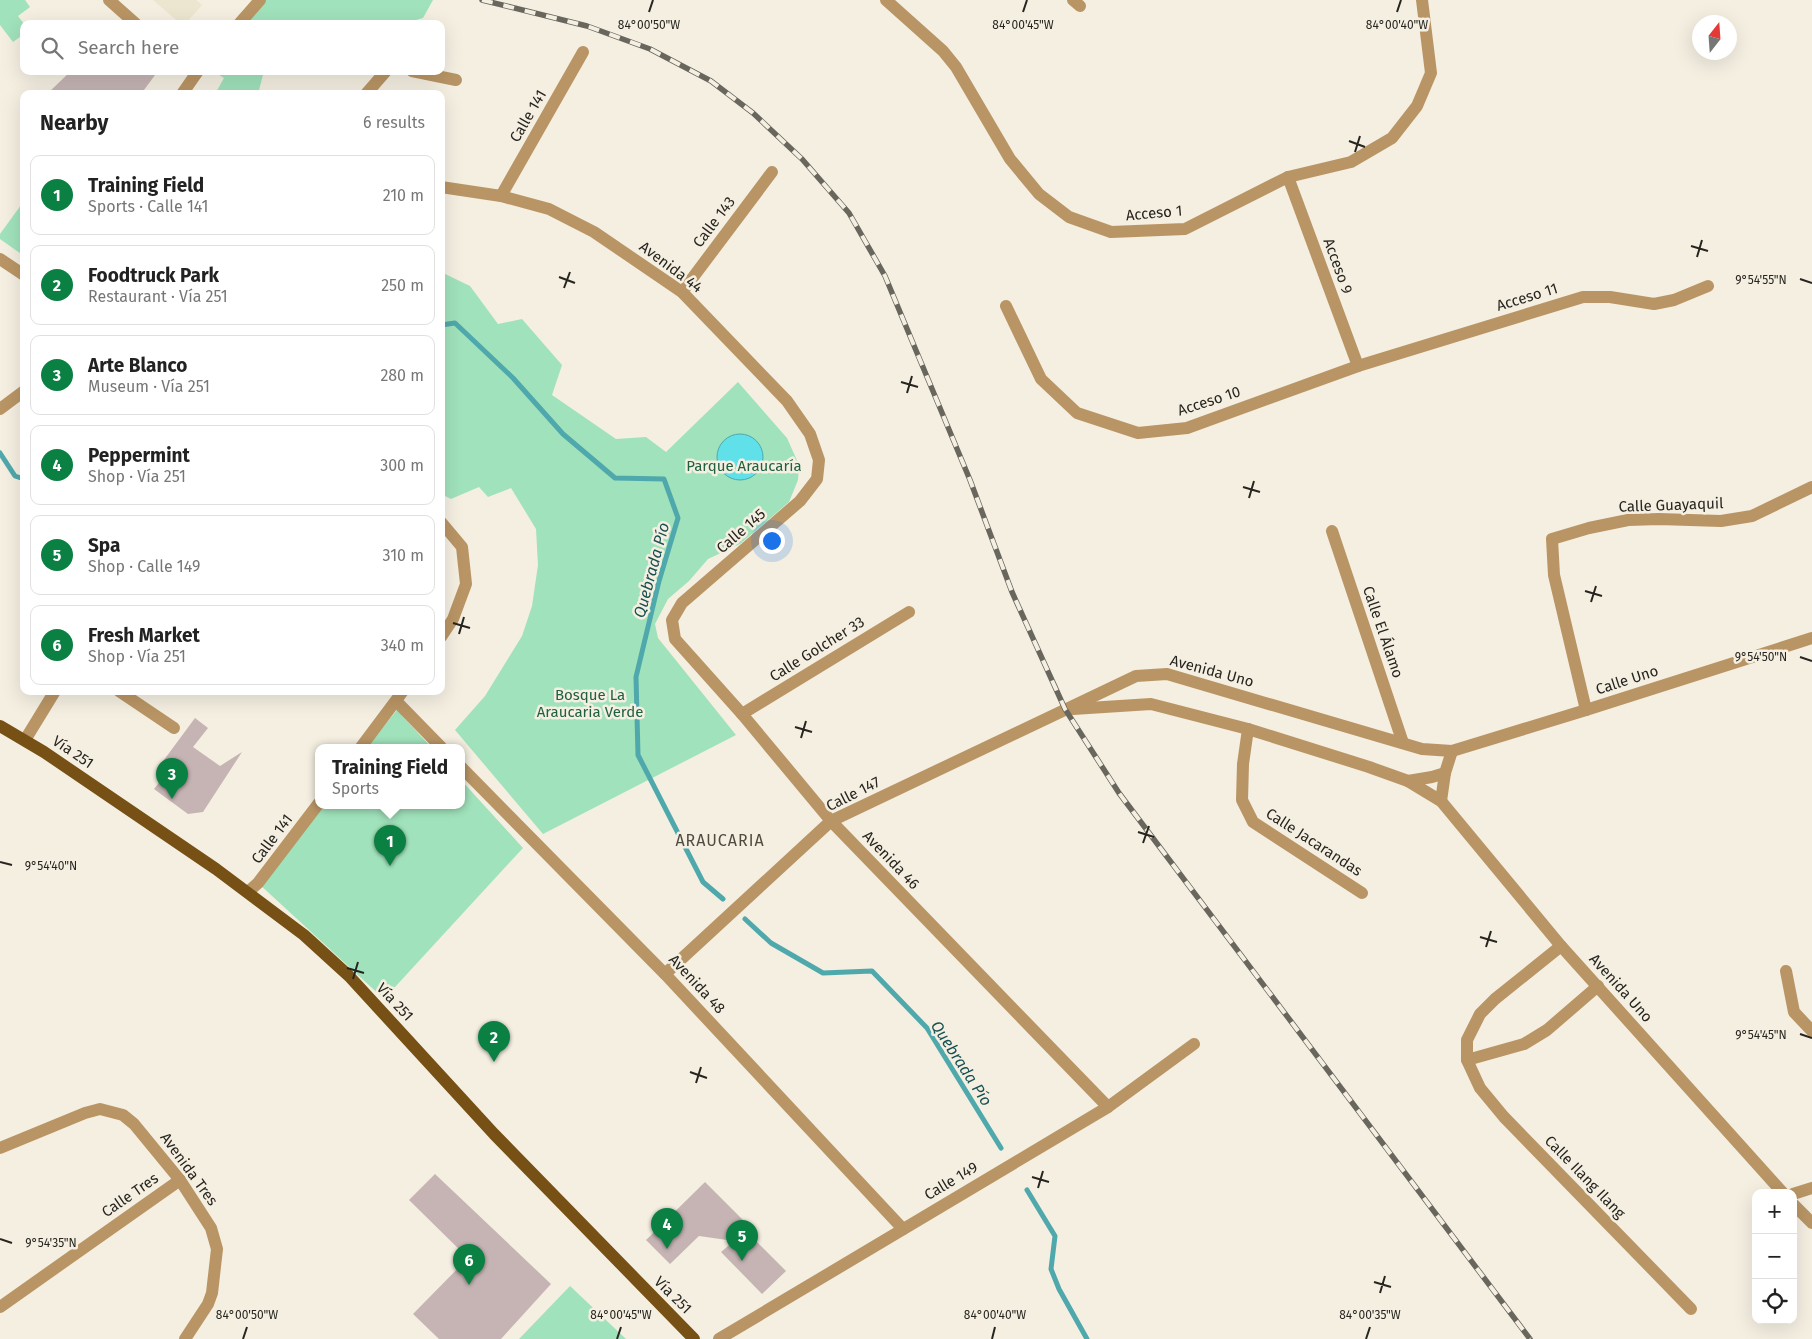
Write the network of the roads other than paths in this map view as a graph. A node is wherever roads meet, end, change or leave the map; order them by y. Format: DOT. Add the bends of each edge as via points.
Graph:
graph roads {
  1 [pos="109,0"];
  2 [pos="260,0"];
  3 [pos="886,0"];
  4 [pos="1422,0"];
  5 [pos="132,20"];
  6 [pos="243,20"];
  7 [pos="583,52"];
  8 [pos="195,75"];
  9 [pos="383,75"];
  10 [pos="432,75"];
  11 [pos="456,80"];
  12 [pos="185,90"];
  13 [pos="369,90"];
  14 [pos="772,172"];
  15 [pos="1288,177"];
  16 [pos="445,189"];
  17 [pos="501,196"];
  18 [pos="0,259"];
  19 [pos="20,272"];
  20 [pos="1708,286"];
  21 [pos="682,292"];
  22 [pos="1006,306"];
  23 [pos="1358,366"];
  24 [pos="20,394"];
  25 [pos="0,409"];
  26 [pos="819,460"];
  27 [pos="1812,487"];
  28 [pos="445,527"];
  29 [pos="1332,531"];
  30 [pos="908,612"];
  31 [pos="672,620"];
  32 [pos="445,631"];
  33 [pos="1812,638"];
  34 [pos="53,695"];
  35 [pos="126,695"];
  36 [pos="399,696"];
  37 [pos="1065,709"];
  38 [pos="1586,710"];
  39 [pos="742,714"];
  40 [pos="0,726"];
  41 [pos="174,728"];
  42 [pos="1248,729"];
  43 [pos="26,740"];
  44 [pos="1403,743"];
  45 [pos="363,744"];
  46 [pos="439,744"];
  47 [pos="1422,749"];
  48 [pos="1452,751"];
  49 [pos="1446,770"];
  50 [pos="465,771"];
  51 [pos="1408,781"];
  52 [pos="1440,801"];
  53 [pos="315,808"];
  54 [pos="831,821"];
  55 [pos="248,892"];
  56 [pos="1362,893"];
  57 [pos="1562,946"];
  58 [pos="1786,970"];
  59 [pos="665,974"];
  60 [pos="1598,986"];
  61 [pos="1812,1031"];
  62 [pos="1194,1044"];
  63 [pos="1467,1060"];
  64 [pos="1108,1107"];
  65 [pos="0,1148"];
  66 [pos="180,1180"];
  67 [pos="1812,1188"];
  68 [pos="1779,1189"];
  69 [pos="1797,1193"];
  70 [pos="1797,1208"];
  71 [pos="1812,1223"];
  72 [pos="903,1229"];
  73 [pos="0,1306"];
  74 [pos="1691,1309"];
  75 [pos="185,1339"];
  76 [pos="694,1339"];
  77 [pos="719,1339"];
  1 -- 5 [label="street"];
  2 -- 6 [label="street"];
  3 -- 15 [label="street, Acceso 1" via="956,66 1010,159 1039,194 1069,217 1111,232 1185,229"];
  4 -- 15 [label="street, Acceso 1" via="1431,73 1416,106 1392,138 1351,162"];
  7 -- 17 [label="street, Calle 141"];
  8 -- 12 [label="street"];
  9 -- 13 [label="street"];
  10 -- 11 [label="street"];
  14 -- 21 [label="street, Calle 143"];
  15 -- 23 [label="street, Acceso 9"];
  16 -- 17 [label="street, Avenida 44"];
  17 -- 21 [label="street, Avenida 44" via="549,209 594,232"];
  18 -- 19 [label="street"];
  20 -- 23 [label="street, Acceso 11" via="1674,300 1654,304 1610,297 1583,297"];
  21 -- 26 [label="street, Avenida 44" via="787,401 810,434"];
  22 -- 23 [label="street, Acceso 10" via="1041,379 1077,413 1138,433 1187,428"];
  24 -- 25 [label="street"];
  26 -- 31 [label="street, Calle 145" via="817,479 800,501 682,603"];
  27 -- 38 [label="street, Calle Guayaquil" via="1752,516 1721,522 1628,520 1552,539 1554,575"];
  28 -- 32 [label="street" via="462,547 466,584 454,619"];
  29 -- 44 [label="street, Calle El Álamo"];
  30 -- 39 [label="street, Calle Golcher 33"];
  31 -- 39 [label="street, Avenida 46" via="675,639"];
  33 -- 38 [label="street, Calle Uno"];
  34 -- 43 [label="street"];
  35 -- 41 [label="street"];
  36 -- 45 [label="street"];
  36 -- 46 [label="street"];
  37 -- 42 [label="street, Avenida Uno" via="1151,704"];
  37 -- 44 [label="street, Avenida Uno" via="1136,676 1167,674"];
  37 -- 54 [label="street, Calle 147"];
  38 -- 48 [label="street, Calle Uno"];
  39 -- 54 [label="street, Avenida 46"];
  40 -- 43 [label="main road, Vía 251"];
  42 -- 51 [label="street, Avenida Uno"];
  42 -- 56 [label="street, Calle Jacarandas" via="1242,764 1242,800 1253,822"];
  43 -- 55 [label="main road, Vía 251"];
  44 -- 47 [label="street, Avenida Uno"];
  47 -- 48 [label="street, Avenida Uno"];
  47 -- 49 [label="street" via="1440,760"];
  48 -- 49 [label="street"];
  49 -- 51 [label="street" via="1432,777"];
  49 -- 52 [label="street"];
  50 -- 59 [label="street, Avenida 48"];
  51 -- 52 [label="street, Avenida Uno"];
  52 -- 57 [label="street, Avenida Uno"];
  53 -- 55 [label="street, Calle 141" via="258,884"];
  54 -- 59 [label="street, Calle 147"];
  54 -- 64 [label="street, Avenida 46"];
  55 -- 76 [label="main road, Vía 251" via="304,935 349,976 500,1141"];
  57 -- 60 [label="street, Avenida Uno"];
  57 -- 63 [label="street" via="1480,1014 1467,1040"];
  58 -- 61 [label="street" via="1794,1012"];
  59 -- 72 [label="street, Avenida 48"];
  60 -- 63 [label="street" via="1547,1030 1524,1044"];
  60 -- 68 [label="street, Avenida Uno"];
  62 -- 64 [label="street, Calle 149"];
  63 -- 74 [label="street, Calle Ilang Ilang" via="1480,1088 1504,1117"];
  64 -- 72 [label="street, Calle 149"];
  65 -- 66 [label="street, Avenida Tres" via="85,1113 111,1111 134,1124"];
  66 -- 73 [label="street, Calle Tres"];
  66 -- 75 [label="street, Avenida Tres" via="211,1228 217,1249 212,1293"];
  67 -- 69 [label="street"];
  70 -- 71 [label="street"];
  72 -- 77 [label="street, Calle 149"];
}
